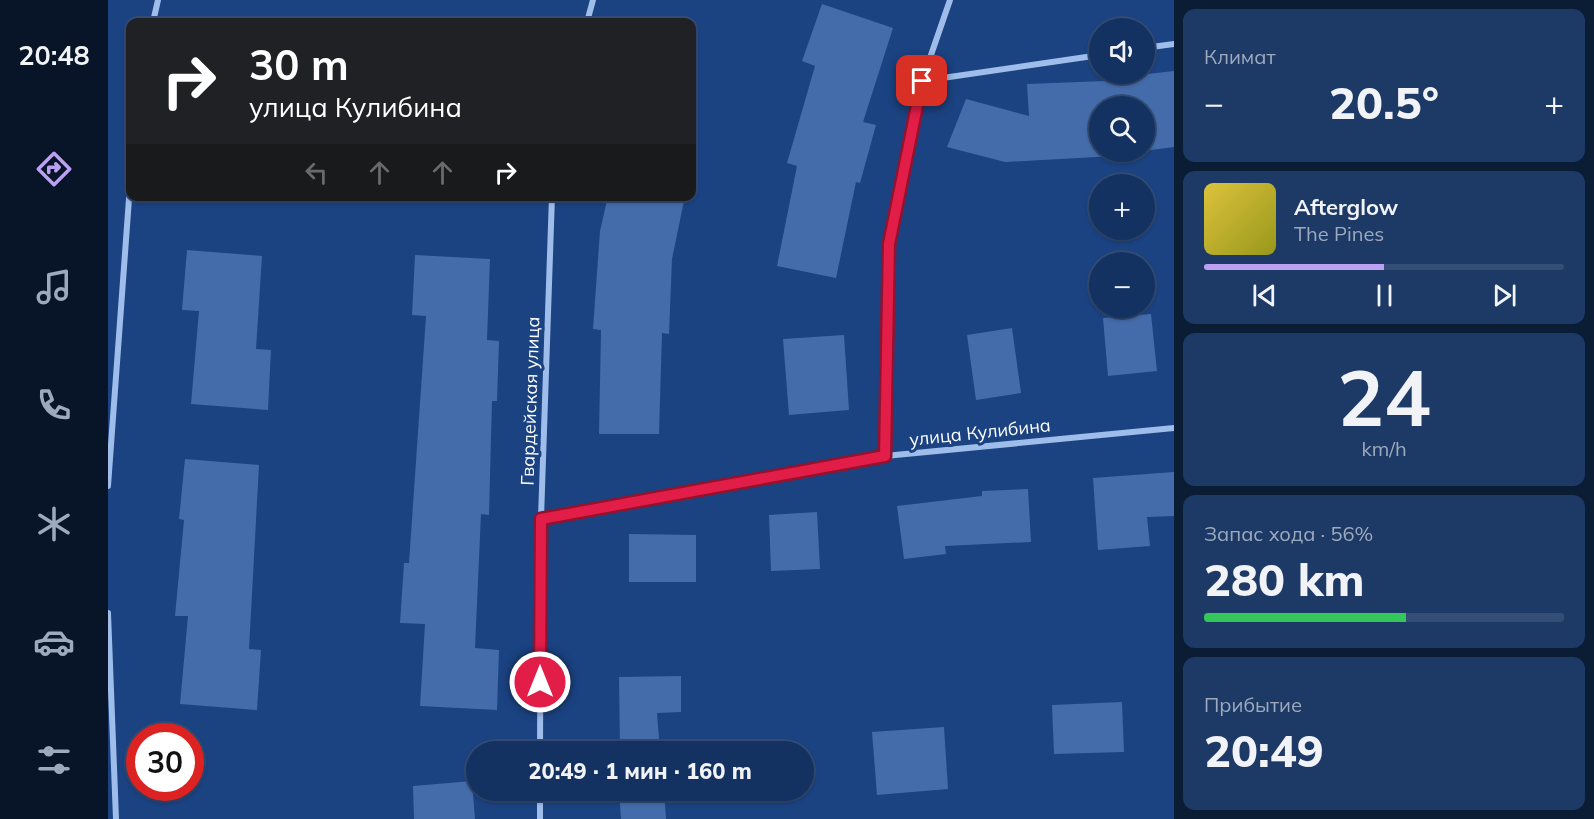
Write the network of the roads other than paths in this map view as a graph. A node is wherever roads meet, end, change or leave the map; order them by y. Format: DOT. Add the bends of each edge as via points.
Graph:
graph roads {
  1 [pos="158,0"];
  2 [pos="593,0"];
  3 [pos="950,0"];
  4 [pos="154,18"];
  5 [pos="588,18"];
  6 [pos="1174,44"];
  7 [pos="1155,47"];
  8 [pos="1089,57"];
  9 [pos="922,81"];
  10 [pos="129,201"];
  11 [pos="552,201"];
  12 [pos="108,371"];
  13 [pos="117,375"];
  14 [pos="1174,428"];
  15 [pos="885,456"];
  16 [pos="108,486"];
  17 [pos="541,519"];
  18 [pos="108,613"];
  19 [pos="540,741"];
  20 [pos="540,801"];
  21 [pos="116,819"];
  22 [pos="540,819"];
  1 -- 4 [label="street"];
  2 -- 5 [label="street"];
  3 -- 9 [label="street"];
  6 -- 7 [label="street"];
  8 -- 9 [label="street"];
  9 -- 15 [label="street" via="889,244"];
  10 -- 13 [label="street"];
  11 -- 17 [label="street, Гвардейская улица"];
  12 -- 13 [label="street"];
  13 -- 16 [label="street"];
  14 -- 15 [label="street, улица Кулибина"];
  15 -- 17 [label="street, улица Кулибина"];
  17 -- 19 [label="street, Гвардейская улица"];
  18 -- 21 [label="street"];
  20 -- 22 [label="street"];
}
